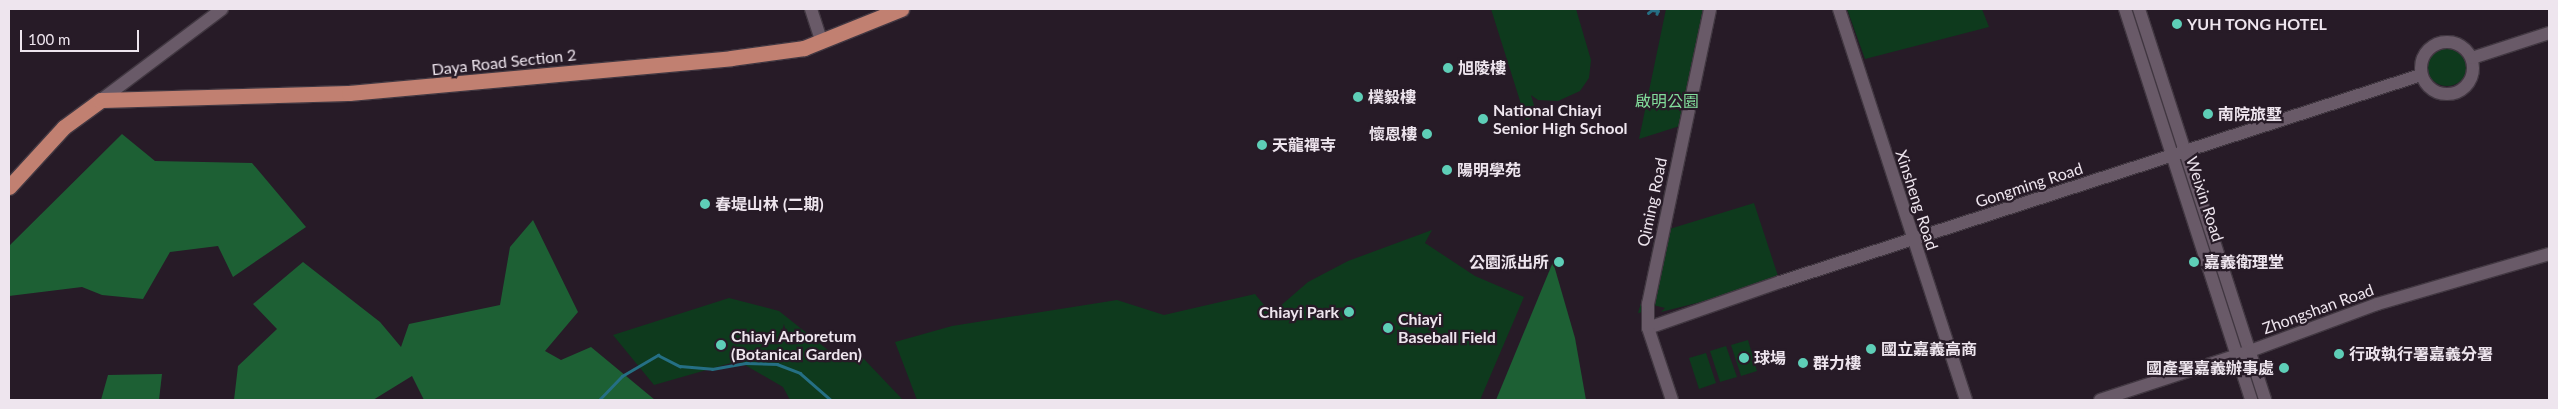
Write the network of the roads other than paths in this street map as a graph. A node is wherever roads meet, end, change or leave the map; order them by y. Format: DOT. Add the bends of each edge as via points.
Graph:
graph roads {
  1 [pos="222,9"];
  2 [pos="811,9"];
  3 [pos="901,9"];
  4 [pos="1710,9"];
  5 [pos="1838,9"];
  6 [pos="2125,9"];
  7 [pos="2139,9"];
  8 [pos="2549,33"];
  9 [pos="822,42"];
  10 [pos="2472,58"];
  11 [pos="2422,75"];
  12 [pos="101,100"];
  13 [pos="2179,152"];
  14 [pos="9,188"];
  15 [pos="1914,241"];
  16 [pos="2549,254"];
  17 [pos="1648,328"];
  18 [pos="2250,351"];
  19 [pos="2237,356"];
  20 [pos="1672,400"];
  21 [pos="1966,400"];
  22 [pos="2100,400"];
  23 [pos="2251,400"];
  24 [pos="2264,400"];
  1 -- 12 [label="street"];
  2 -- 9 [label="street"];
  3 -- 9 [label="main road, Daya Road Section 2"];
  4 -- 17 [label="street, Qiming Road" via="1650,295"];
  5 -- 15 [label="street, Xinsheng Road"];
  6 -- 13 [label="street, Weixin Road"];
  7 -- 13 [label="street, Weixin Road"];
  8 -- 10 [label="street"];
  9 -- 12 [label="main road, Daya Road Section 2" via="731,58 432,87 284,97"];
  10 -- 11 [label="street" via="2463,47 2442,42 2430,46 2424,54"];
  10 -- 11 [label="street" via="2474,66 2469,82 2456,92 2438,93 2428,86"];
  11 -- 13 [label="street, Gongming Road"];
  12 -- 14 [label="main road" via="64,127"];
  13 -- 15 [label="street, Gongming Road"];
  13 -- 18 [label="street, Weixin Road"];
  13 -- 19 [label="street, Weixin Road"];
  15 -- 17 [label="street, Gongming Road"];
  15 -- 21 [label="street, Xinsheng Road"];
  16 -- 18 [label="street, Zhongshan Road" via="2377,304"];
  17 -- 20 [label="street, Qiming Road"];
  18 -- 19 [label="street, Zhongshan Road"];
  18 -- 24 [label="street, Weixin Road"];
  19 -- 22 [label="street, Zhongshan Road"];
  19 -- 23 [label="street, Weixin Road"];
}
